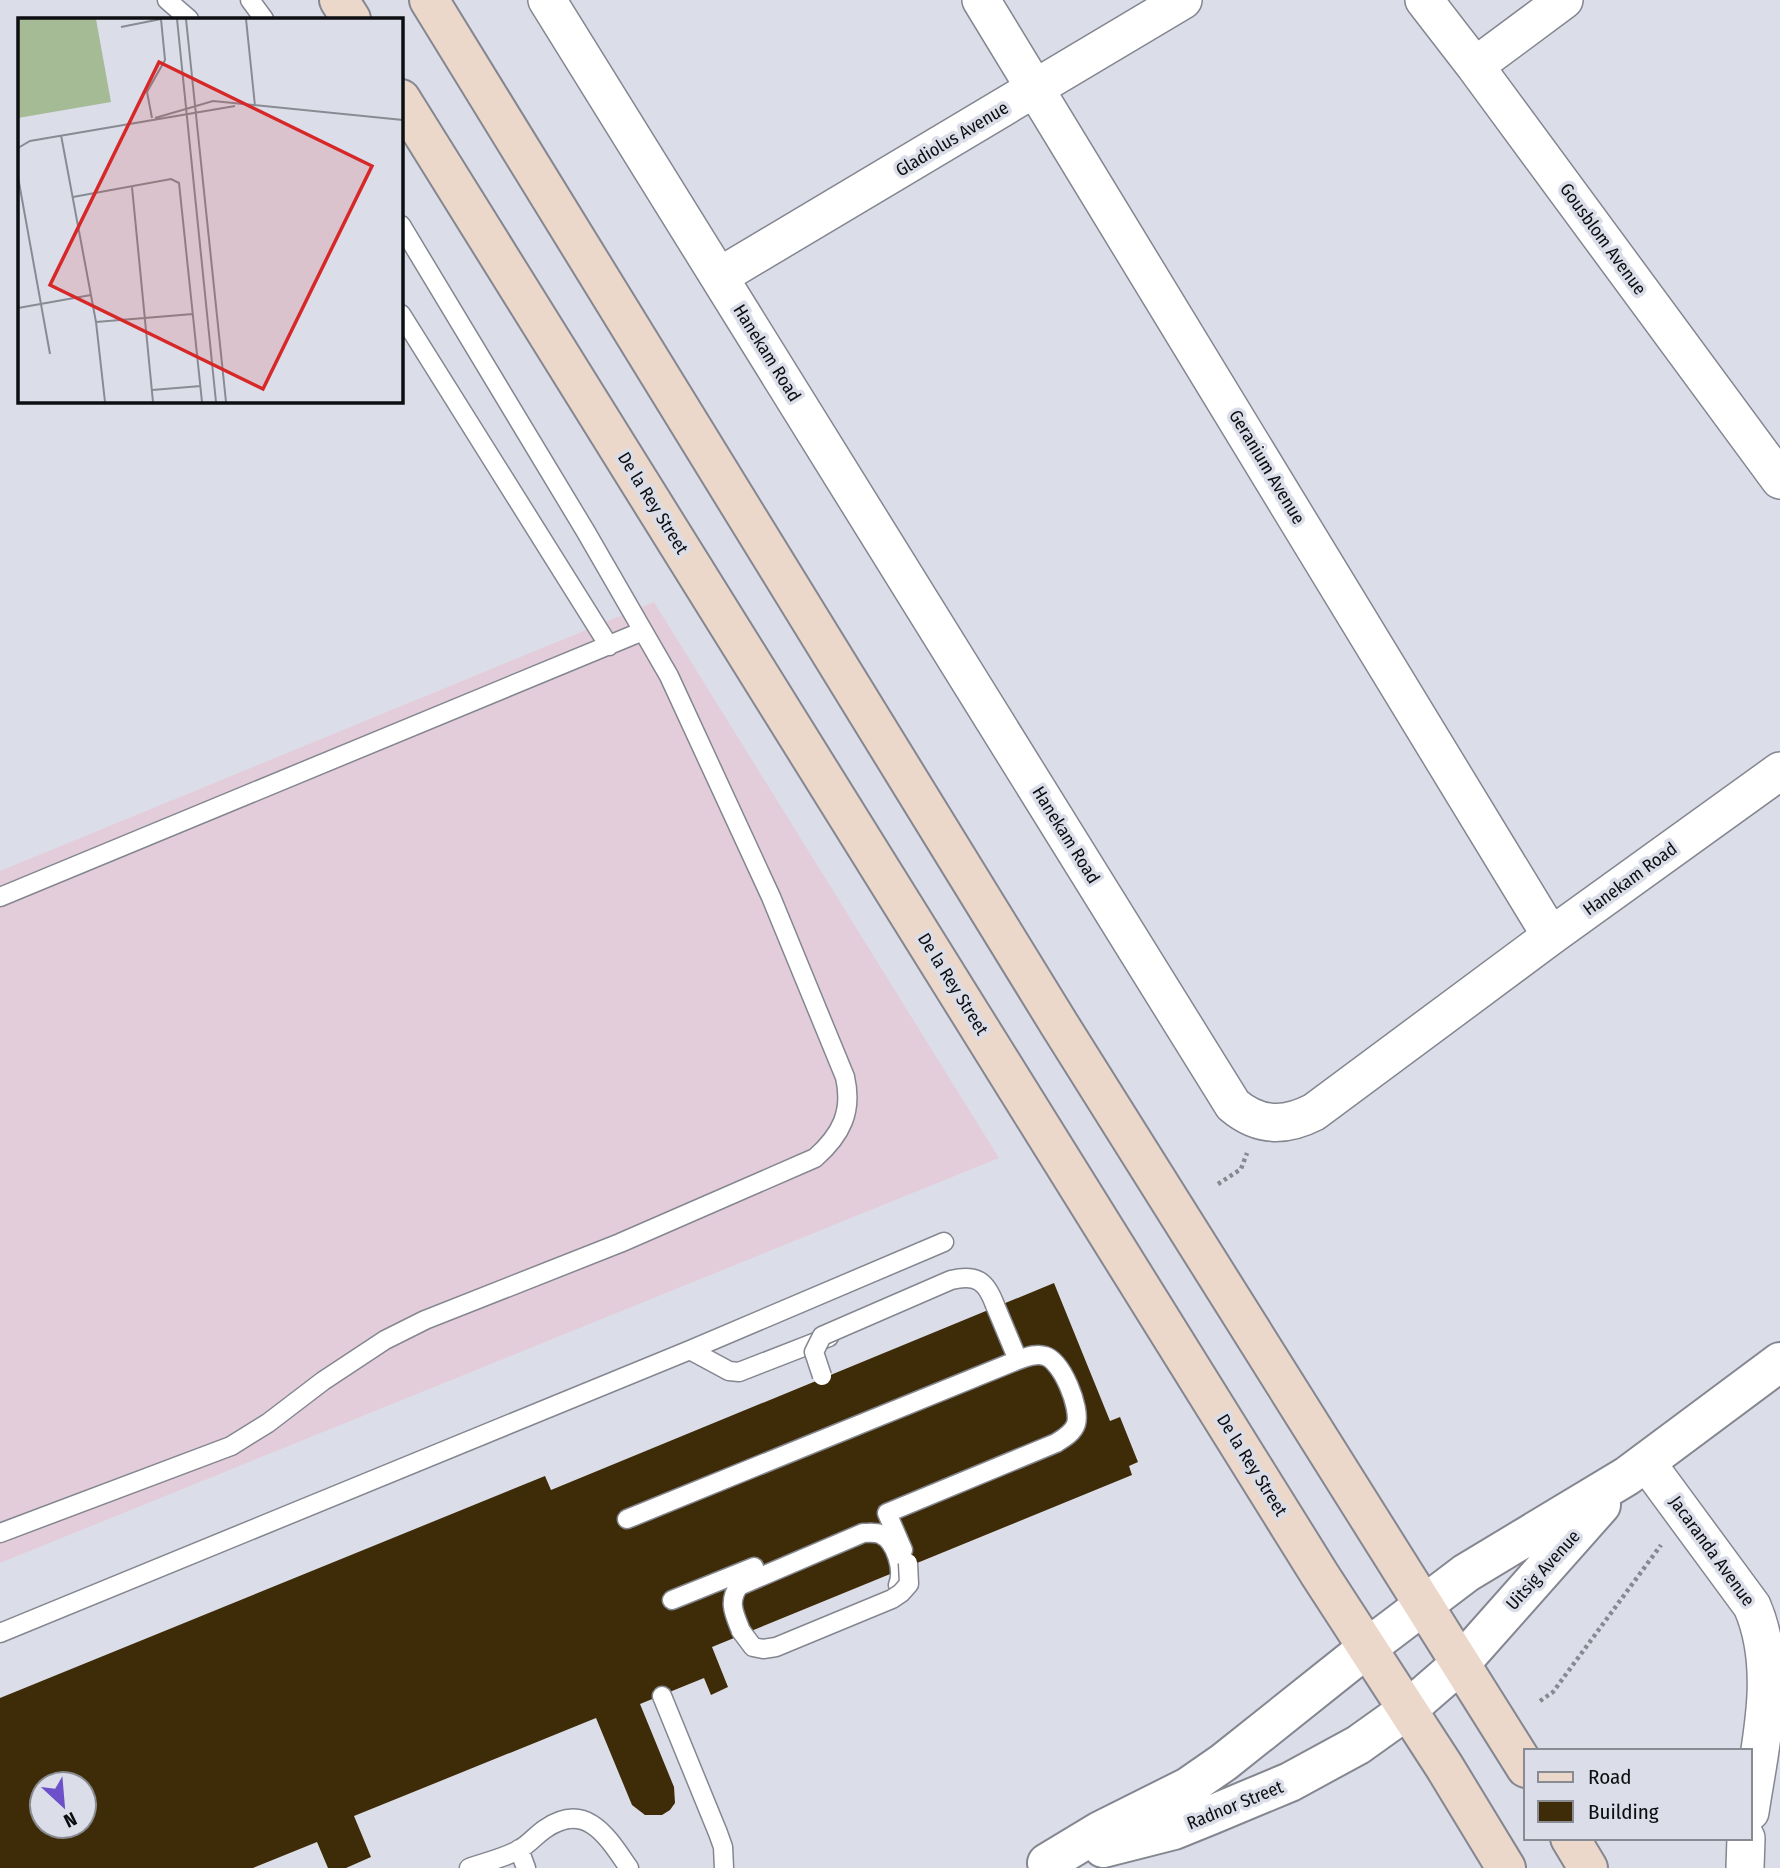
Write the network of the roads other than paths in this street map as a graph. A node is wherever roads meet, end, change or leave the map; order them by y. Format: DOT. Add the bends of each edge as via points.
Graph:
graph roads {
  1 [pos="167,0"];
  2 [pos="250,0"];
  3 [pos="339,0"];
  4 [pos="429,0"];
  5 [pos="547,0"];
  6 [pos="981,0"];
  7 [pos="1183,0"];
  8 [pos="1424,0"];
  9 [pos="1564,0"];
  10 [pos="188,18"];
  11 [pos="263,18"];
  12 [pos="350,18"];
  13 [pos="1475,66"];
  14 [pos="1036,88"];
  15 [pos="402,101"];
  16 [pos="402,227"];
  17 [pos="720,276"];
  18 [pos="402,316"];
  19 [pos="1780,480"];
  20 [pos="643,631"];
  21 [pos="609,646"];
  22 [pos="1780,771"];
  23 [pos="0,897"];
  24 [pos="1551,936"];
  25 [pos="944,1242"];
  26 [pos="991,1307"];
  27 [pos="690,1350"];
  28 [pos="1018,1360"];
  29 [pos="1780,1362"];
  30 [pos="822,1376"];
  31 [pos="1637,1469"];
  32 [pos="887,1513"];
  33 [pos="627,1519"];
  34 [pos="0,1533"];
  35 [pos="904,1565"];
  36 [pos="672,1600"];
  37 [pos="1423,1604"];
  38 [pos="0,1633"];
  39 [pos="1367,1648"];
  40 [pos="1460,1664"];
  41 [pos="662,1696"];
  42 [pos="1407,1710"];
  43 [pos="1524,1765"];
  44 [pos="1752,1799"];
  45 [pos="1571,1840"];
  46 [pos="1746,1840"];
  47 [pos="519,1849"];
  48 [pos="1040,1866"];
  49 [pos="469,1868"];
  50 [pos="526,1868"];
  51 [pos="629,1868"];
  52 [pos="724,1868"];
  53 [pos="1506,1868"];
  54 [pos="1588,1868"];
  55 [pos="1745,1868"];
  1 -- 10 [label="lane"];
  2 -- 11 [label="lane"];
  3 -- 12 [label="main road"];
  4 -- 37 [label="main road" via="1066,1036"];
  5 -- 17 [label="street, Hanekam Road"];
  6 -- 14 [label="street, Geranium Avenue"];
  7 -- 14 [label="street, Gladiolus Avenue"];
  8 -- 13 [label="street, Gousblom Avenue"];
  9 -- 13 [label="street"];
  13 -- 19 [label="street, Gousblom Avenue"];
  14 -- 17 [label="street, Gladiolus Avenue"];
  14 -- 24 [label="street, Geranium Avenue"];
  15 -- 39 [label="main road, De la Rey Street"];
  16 -- 20 [label="lane"];
  17 -- 24 [label="street, Hanekam Road" via="1233,1105 1245,1115 1285,1123 1314,1112"];
  18 -- 21 [label="lane"];
  20 -- 21 [label="lane"];
  20 -- 34 [label="lane" via="669,676 771,897 845,1077 847,1106 830,1145 815,1158 780,1174 385,1340 231,1446"];
  21 -- 23 [label="lane"];
  22 -- 24 [label="street, Hanekam Road"];
  25 -- 27 [label="lane"];
  26 -- 27 [label="lane, bridge" via="977,1289 954,1286 739,1372"];
  26 -- 28 [label="lane"];
  26 -- 30 [label="lane, bridge" via="990,1292 975,1279 951,1280 822,1336 814,1352"];
  27 -- 38 [label="lane"];
  28 -- 32 [label="lane" via="1035,1354 1055,1361 1077,1413 1076,1426 1069,1435"];
  28 -- 33 [label="lane"];
  29 -- 31 [label="street, Uitsig Avenue"];
  31 -- 37 [label="street, Uitsig Avenue"];
  31 -- 40 [label="street, Uitsig Avenue"];
  31 -- 44 [label="street, Jacaranda Avenue" via="1752,1606 1762,1626 1769,1664 1768,1692"];
  32 -- 35 [label="lane"];
  32 -- 36 [label="lane"];
  35 -- 35 [label="lane, bridge" via="909,1584 892,1599 776,1647 753,1647 738,1633 732,1602 739,1586 863,1533 887,1539"];
  37 -- 39 [label="street, Uitsig Avenue"];
  37 -- 40 [label="main road"];
  39 -- 42 [label="main road, De la Rey Street"];
  39 -- 48 [label="street, Radnor Street" via="1188,1787"];
  40 -- 42 [label="street, Uitsig Avenue"];
  40 -- 43 [label="main road"];
  41 -- 52 [label="lane" via="718,1832"];
  42 -- 48 [label="street, Radnor Street" via="1358,1745 1290,1783 1174,1830"];
  42 -- 53 [label="main road, De la Rey Street"];
  45 -- 54 [label="main road"];
  46 -- 55 [label="street"];
  47 -- 49 [label="lane"];
  47 -- 50 [label="lane"];
  47 -- 51 [label="lane" via="547,1827 584,1819 604,1833"];
}
